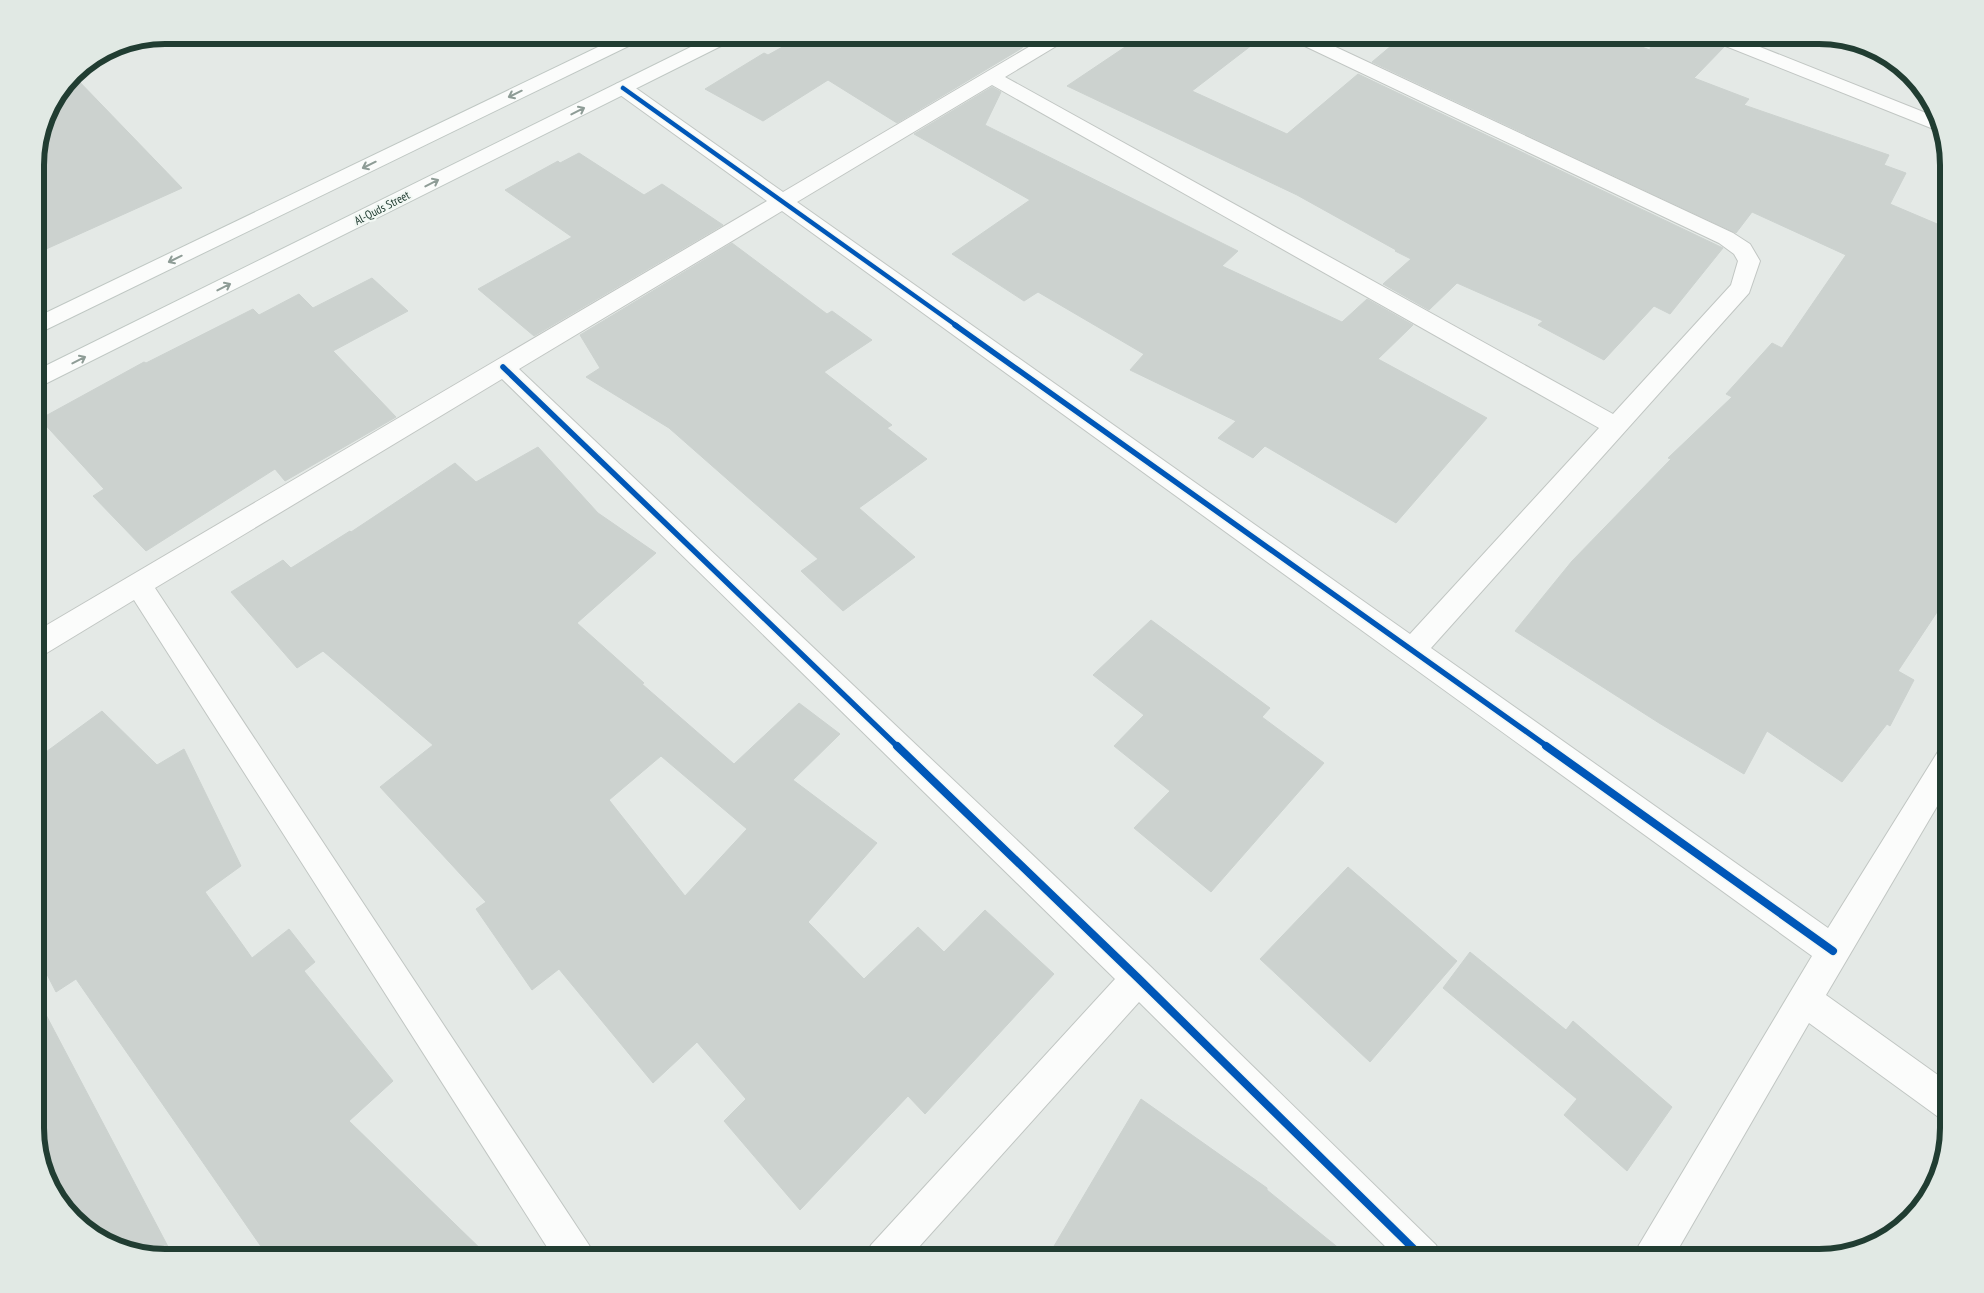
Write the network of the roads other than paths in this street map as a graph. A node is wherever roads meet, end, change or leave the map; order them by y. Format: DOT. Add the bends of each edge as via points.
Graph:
graph roads {
  1 [pos="618,44"];
  2 [pos="712,44"];
  3 [pos="1047,44"];
  4 [pos="1315,44"];
  5 [pos="1737,44"];
  6 [pos="992,77"];
  7 [pos="623,88"];
  8 [pos="1932,122"];
  9 [pos="783,202"];
  10 [pos="44,323"];
  11 [pos="503,367"];
  12 [pos="44,377"];
  13 [pos="1615,426"];
  14 [pos="139,585"];
  15 [pos="44,641"];
  16 [pos="1412,650"];
  17 [pos="1940,774"];
  18 [pos="1833,951"];
  19 [pos="1138,978"];
  20 [pos="1805,1000"];
  21 [pos="1940,1098"];
  22 [pos="570,1249"];
  23 [pos="892,1249"];
  24 [pos="1414,1249"];
  25 [pos="1657,1249"];
  1 -- 10 [label="street, one-way"];
  2 -- 7 [label="street, Al-Quds Street"];
  3 -- 6 [label="street"];
  4 -- 13 [label="street" via="1726,238 1742,249 1749,261 1741,288"];
  5 -- 8 [label="street"];
  6 -- 9 [label="street"];
  6 -- 13 [label="street"];
  7 -- 9 [label="street"];
  12 -- 7 [label="street, Al-Quds Street, one-way"];
  9 -- 11 [label="street"];
  9 -- 16 [label="street"];
  11 -- 14 [label="street"];
  11 -- 19 [label="street"];
  13 -- 16 [label="street"];
  14 -- 15 [label="street"];
  14 -- 22 [label="street"];
  16 -- 18 [label="street"];
  17 -- 18 [label="street"];
  18 -- 20 [label="street"];
  19 -- 23 [label="street"];
  19 -- 24 [label="street"];
  20 -- 21 [label="street"];
  20 -- 25 [label="street"];
}
